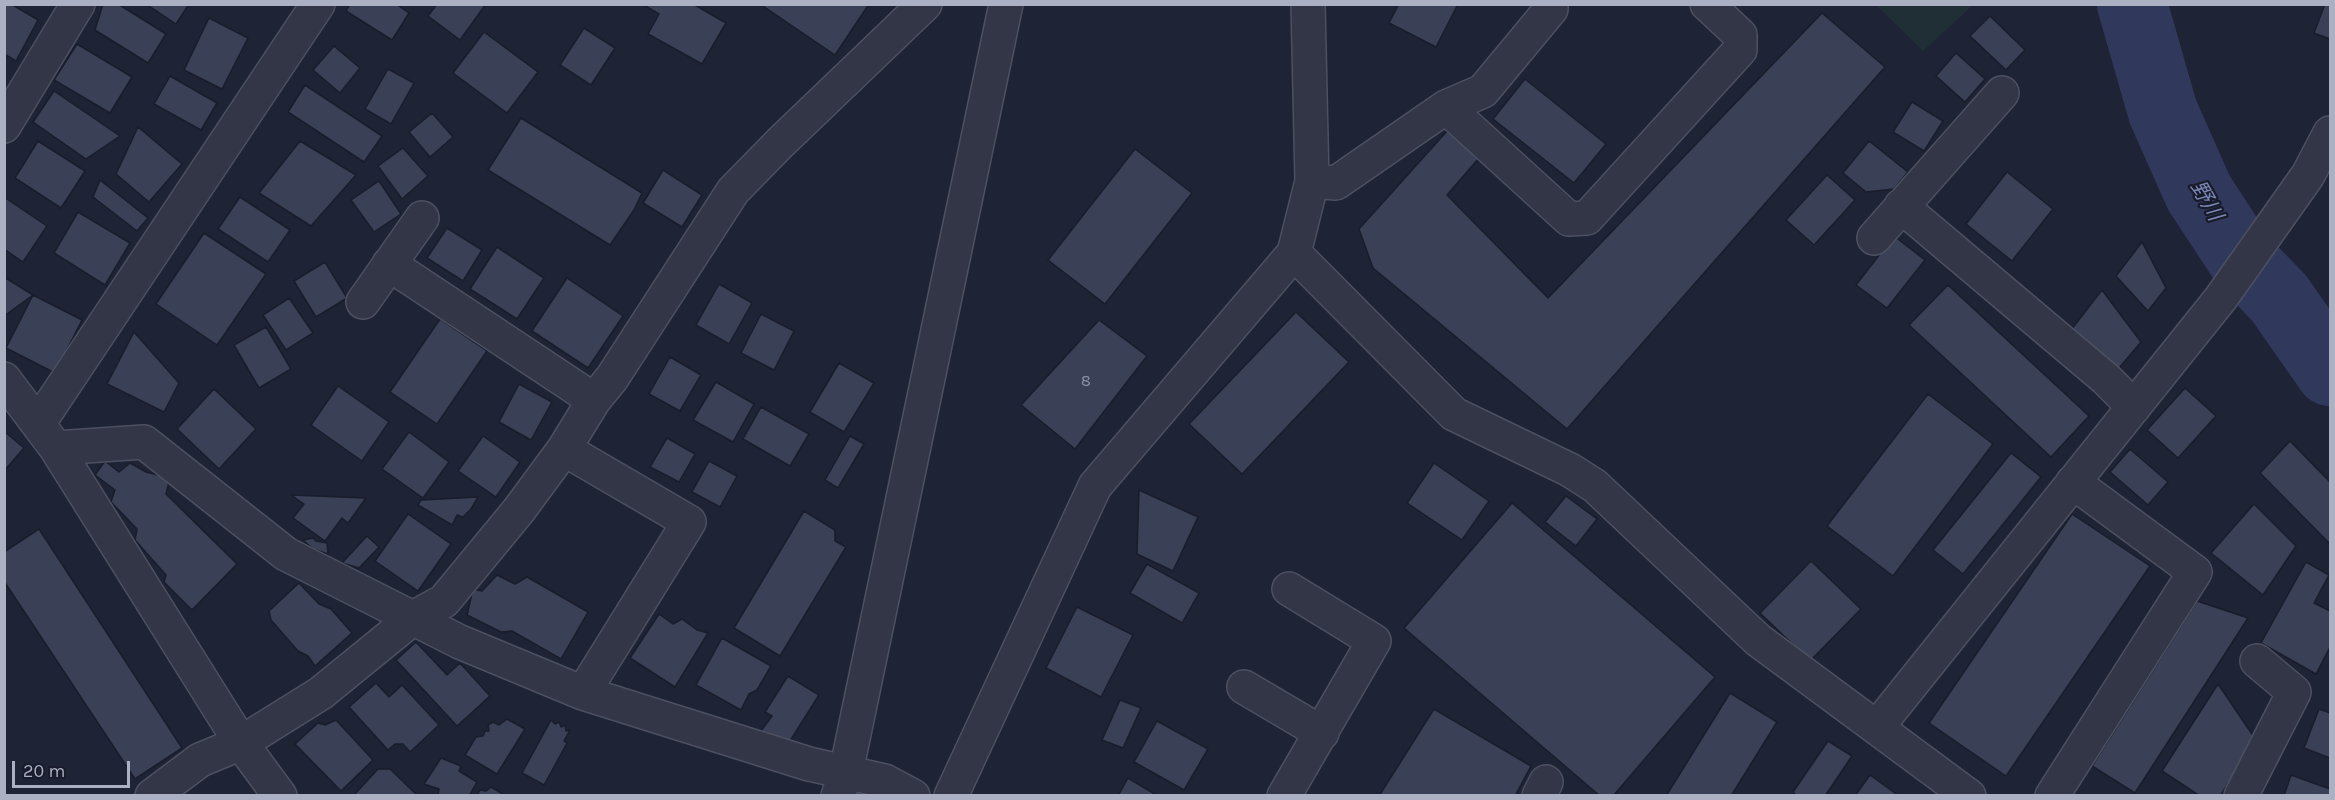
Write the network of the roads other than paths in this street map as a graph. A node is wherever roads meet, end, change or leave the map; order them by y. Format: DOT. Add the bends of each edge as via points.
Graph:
graph roads {
  1 [pos="78,4"];
  2 [pos="318,4"];
  3 [pos="925,4"];
  4 [pos="1006,4"];
  5 [pos="1308,4"];
  6 [pos="1551,4"];
  7 [pos="1707,4"];
  8 [pos="2002,93"];
  9 [pos="1446,107"];
  10 [pos="4,126"];
  11 [pos="2331,133"];
  12 [pos="1312,181"];
  13 [pos="1901,206"];
  14 [pos="422,218"];
  15 [pos="1874,238"];
  16 [pos="1294,253"];
  17 [pos="389,264"];
  18 [pos="363,302"];
  19 [pos="4,379"];
  20 [pos="594,400"];
  21 [pos="2134,407"];
  22 [pos="47,436"];
  23 [pos="564,449"];
  24 [pos="2073,482"];
  25 [pos="1289,590"];
  26 [pos="413,618"];
  27 [pos="2257,661"];
  28 [pos="1244,687"];
  29 [pos="583,693"];
  30 [pos="1878,726"];
  31 [pos="1322,733"];
  32 [pos="242,743"];
  33 [pos="842,784"];
  34 [pos="152,795"];
  35 [pos="280,795"];
  36 [pos="913,795"];
  37 [pos="951,795"];
  38 [pos="1284,795"];
  39 [pos="1969,795"];
  40 [pos="2052,795"];
  41 [pos="2241,795"];
  1 -- 10 [label="street"];
  2 -- 22 [label="street"];
  3 -- 20 [label="street" via="733,191"];
  4 -- 33 [label="street"];
  5 -- 12 [label="street"];
  6 -- 9 [label="street" via="1551,9 1483,92"];
  7 -- 9 [label="street" via="1740,35 1740,50 1587,218 1569,219"];
  8 -- 13 [label="street"];
  9 -- 12 [label="street" via="1336,183"];
  11 -- 21 [label="street" via="2308,175 2221,298"];
  12 -- 16 [label="street"];
  13 -- 15 [label="street"];
  13 -- 21 [label="street"];
  14 -- 17 [label="street"];
  16 -- 30 [label="street" via="1454,414 1595,486 1758,640"];
  16 -- 37 [label="street" via="1095,486"];
  17 -- 18 [label="street"];
  17 -- 20 [label="street"];
  19 -- 22 [label="street"];
  20 -- 23 [label="street"];
  21 -- 24 [label="street"];
  22 -- 26 [label="street" via="144,442 286,554"];
  22 -- 32 [label="street"];
  23 -- 26 [label="street" via="444,601"];
  23 -- 29 [label="street" via="689,522"];
  24 -- 30 [label="street"];
  24 -- 40 [label="street" via="2194,572"];
  25 -- 31 [label="street" via="1374,641"];
  26 -- 29 [label="street"];
  26 -- 32 [label="street" via="321,693"];
  27 -- 41 [label="street" via="2294,692"];
  28 -- 31 [label="street"];
  29 -- 33 [label="street" via="809,764"];
  30 -- 39 [label="street"];
  31 -- 38 [label="street"];
  32 -- 34 [label="street" via="200,760"];
  32 -- 35 [label="street"];
  33 -- 36 [label="street" via="885,781"];
}
